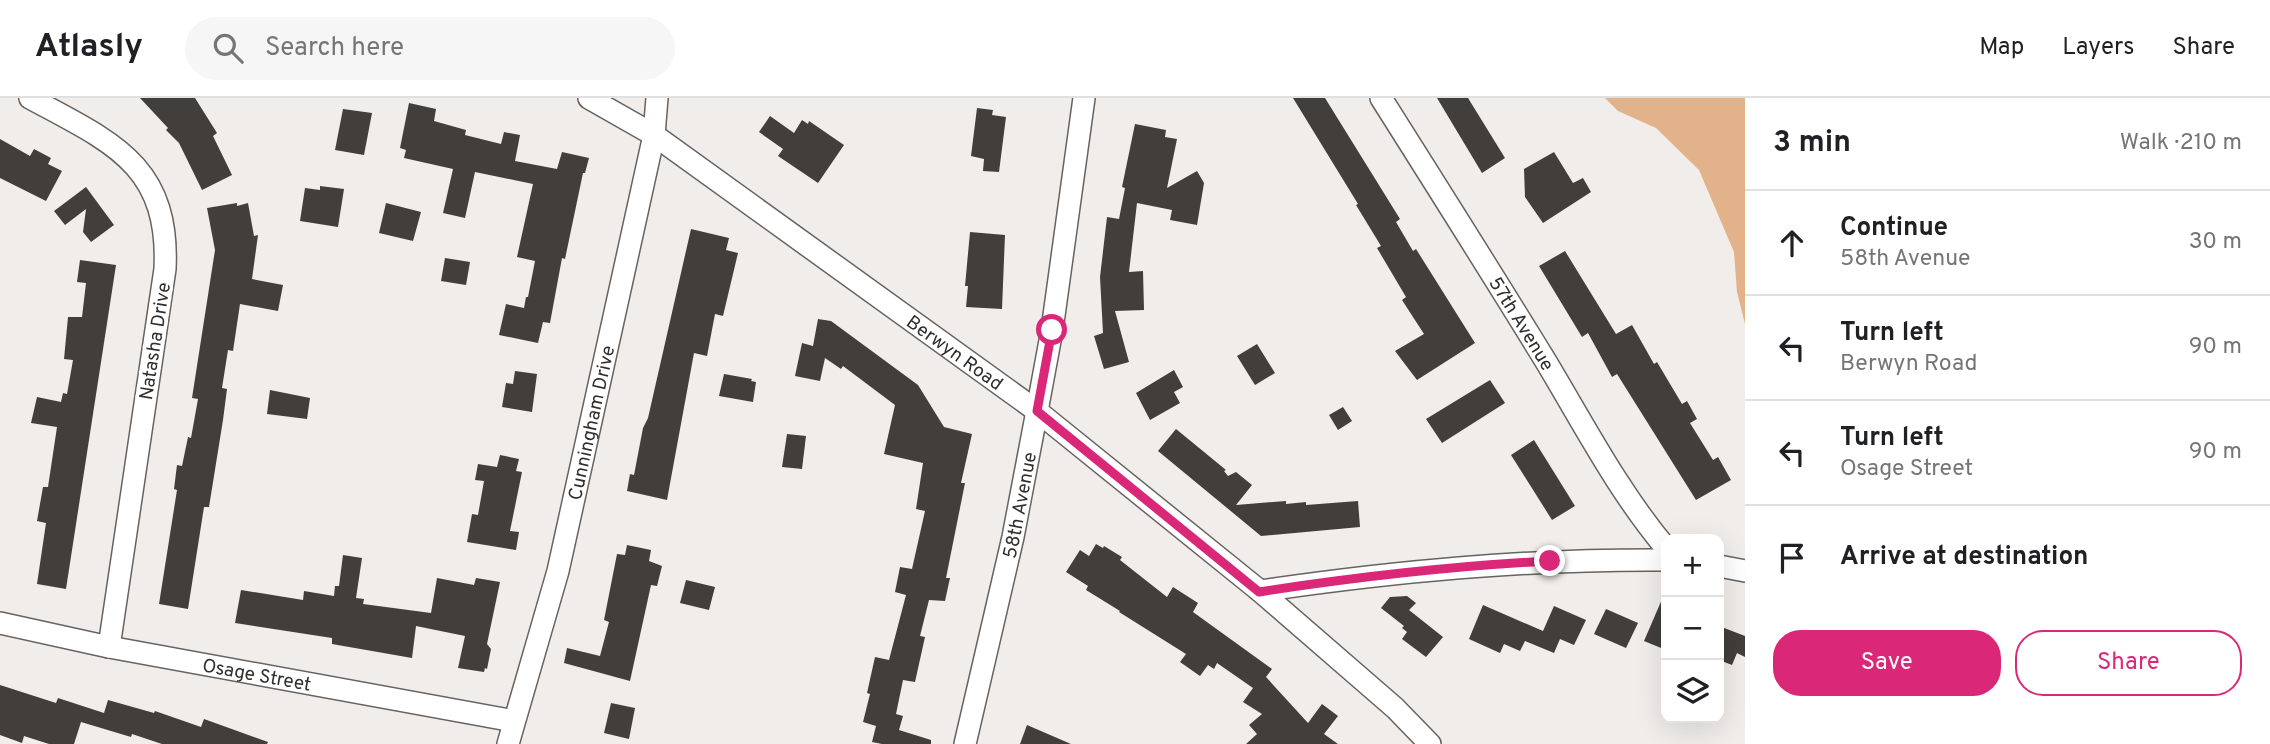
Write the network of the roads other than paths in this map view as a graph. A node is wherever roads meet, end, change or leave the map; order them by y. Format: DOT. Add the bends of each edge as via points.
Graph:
graph roads {
  1 [pos="30,98"];
  2 [pos="589,98"];
  3 [pos="657,98"];
  4 [pos="1083,98"];
  5 [pos="1381,98"];
  6 [pos="654,135"];
  7 [pos="1037,411"];
  8 [pos="1661,542"];
  9 [pos="1661,560"];
  10 [pos="1724,567"];
  11 [pos="1745,570"];
  12 [pos="1259,592"];
  13 [pos="0,623"];
  14 [pos="109,647"];
  15 [pos="514,721"];
  16 [pos="508,744"];
  17 [pos="965,744"];
  18 [pos="1430,744"];
  1 -- 14 [label="street, Natasha Drive" via="110,144 134,164 153,190 165,233 165,269"];
  2 -- 6 [label="street, Berwyn Road"];
  3 -- 6 [label="street, Cunningham Drive"];
  4 -- 7 [label="street, 58th Avenue"];
  5 -- 8 [label="street, 57th Avenue" via="1621,486"];
  6 -- 7 [label="street, Berwyn Road"];
  6 -- 15 [label="street, Cunningham Drive" via="558,570"];
  7 -- 12 [label="street, Berwyn Road"];
  7 -- 17 [label="street, 58th Avenue"];
  9 -- 12 [label="street" via="1496,564"];
  10 -- 11 [label="street"];
  12 -- 18 [label="street, Berwyn Road" via="1395,708"];
  13 -- 14 [label="street, Osage Street"];
  14 -- 15 [label="street, Osage Street"];
  15 -- 16 [label="street, Cunningham Drive"];
}
